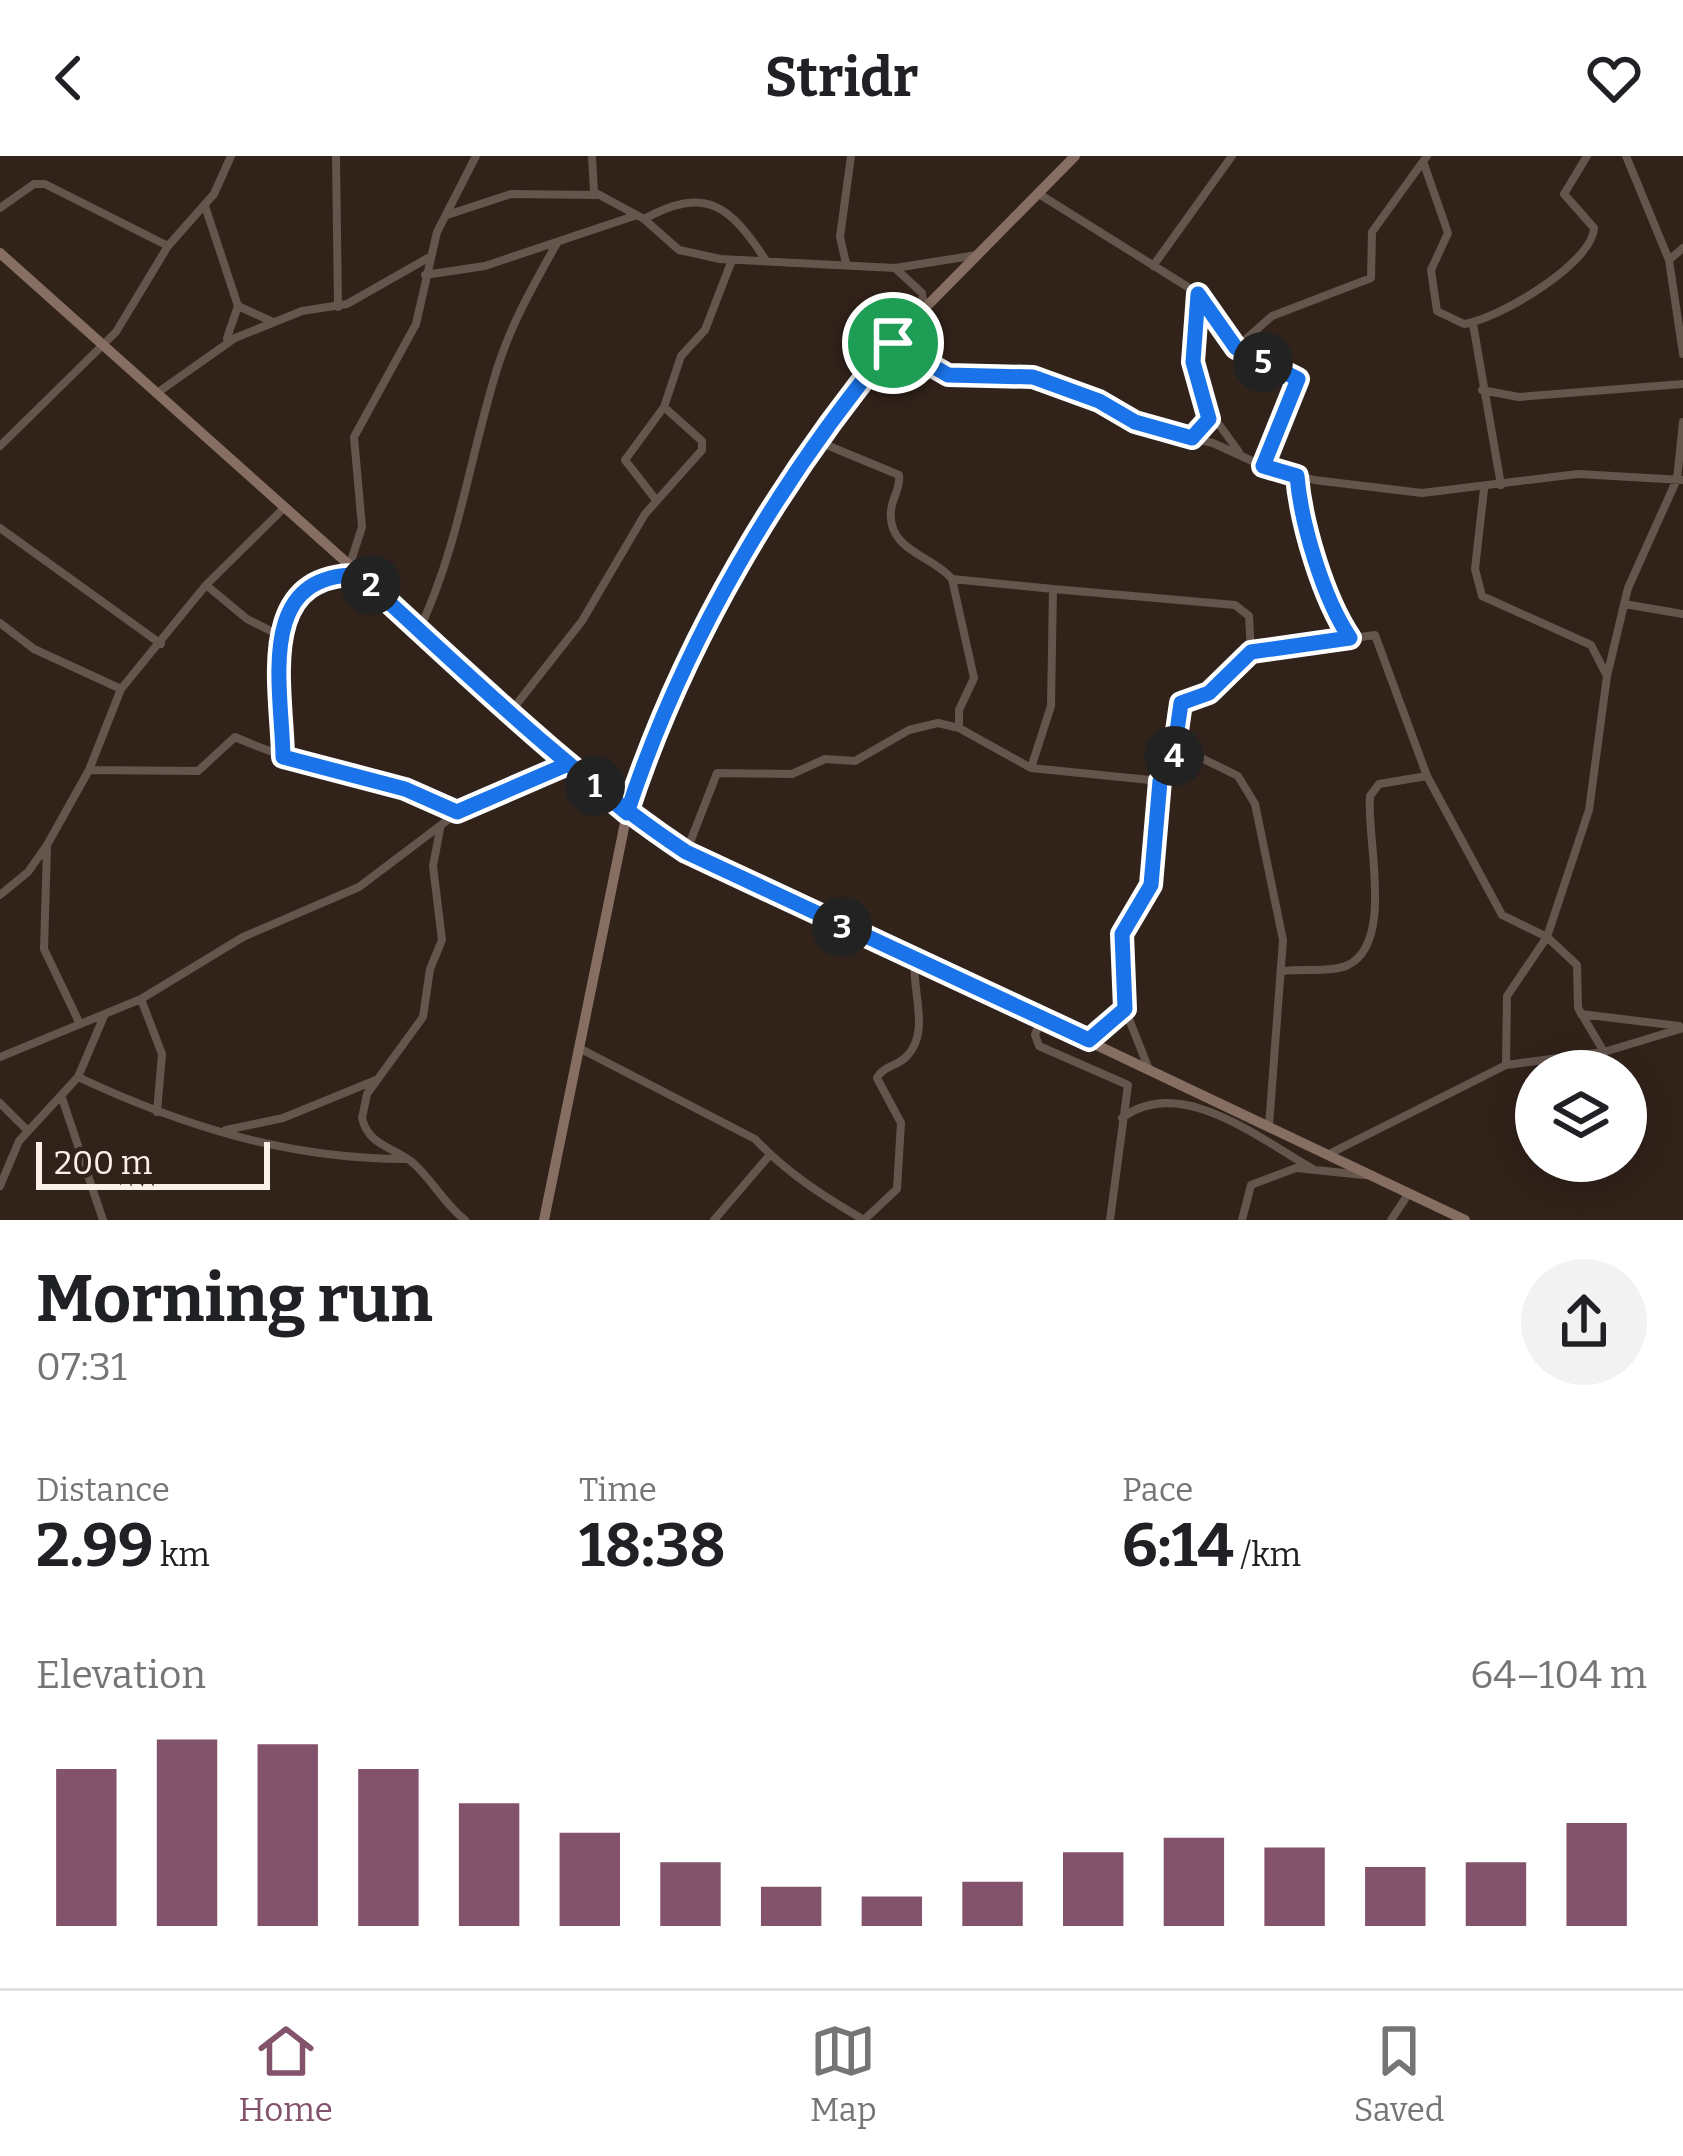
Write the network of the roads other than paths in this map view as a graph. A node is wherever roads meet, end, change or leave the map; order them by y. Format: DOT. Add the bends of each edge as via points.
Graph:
graph roads {
  1 [pos="231,156"];
  2 [pos="336,156"];
  3 [pos="476,156"];
  4 [pos="592,156"];
  5 [pos="850,156"];
  6 [pos="1076,156"];
  7 [pos="1232,156"];
  8 [pos="1588,156"];
  9 [pos="1626,156"];
  10 [pos="1426,160"];
  11 [pos="1039,194"];
  12 [pos="598,195"];
  13 [pos="206,206"];
  14 [pos="2,209"];
  15 [pos="446,216"];
  16 [pos="639,218"];
  17 [pos="556,243"];
  18 [pos="168,246"];
  19 [pos="1683,248"];
  20 [pos="0,254"];
  21 [pos="978,255"];
  22 [pos="429,257"];
  23 [pos="765,259"];
  24 [pos="732,260"];
  25 [pos="1669,260"];
  26 [pos="847,264"];
  27 [pos="1153,266"];
  28 [pos="896,268"];
  29 [pos="425,275"];
  30 [pos="1198,294"];
  31 [pos="238,306"];
  32 [pos="338,307"];
  33 [pos="924,309"];
  34 [pos="275,322"];
  35 [pos="1473,324"];
  36 [pos="893,343"];
  37 [pos="224,344"];
  38 [pos="102,346"];
  39 [pos="1236,348"];
  40 [pos="1683,354"];
  41 [pos="1683,384"];
  42 [pos="1482,390"];
  43 [pos="157,393"];
  44 [pos="664,407"];
  45 [pos="1209,410"];
  46 [pos="1683,422"];
  47 [pos="1192,438"];
  48 [pos="817,441"];
  49 [pos="0,446"];
  50 [pos="1239,452"];
  51 [pos="1263,466"];
  52 [pos="1297,476"];
  53 [pos="1680,479"];
  54 [pos="1501,485"];
  55 [pos="1484,489"];
  56 [pos="656,500"];
  57 [pos="285,507"];
  58 [pos="0,528"];
  59 [pos="354,570"];
  60 [pos="952,579"];
  61 [pos="206,585"];
  62 [pos="1053,589"];
  63 [pos="1624,604"];
  64 [pos="1683,614"];
  65 [pos="0,622"];
  66 [pos="419,629"];
  67 [pos="281,635"];
  68 [pos="1350,638"];
  69 [pos="161,644"];
  70 [pos="1251,652"];
  71 [pos="1607,676"];
  72 [pos="121,689"];
  73 [pos="511,712"];
  74 [pos="959,728"];
  75 [pos="1177,746"];
  76 [pos="283,757"];
  77 [pos="568,764"];
  78 [pos="1031,768"];
  79 [pos="89,770"];
  80 [pos="1427,776"];
  81 [pos="1160,781"];
  82 [pos="457,812"];
  83 [pos="627,813"];
  84 [pos="440,827"];
  85 [pos="47,845"];
  86 [pos="686,852"];
  87 [pos="0,896"];
  88 [pos="1547,938"];
  89 [pos="915,959"];
  90 [pos="1282,971"];
  91 [pos="141,999"];
  92 [pos="1125,1009"];
  93 [pos="104,1014"];
  94 [pos="1580,1014"];
  95 [pos="1042,1019"];
  96 [pos="1638,1020"];
  97 [pos="80,1024"];
  98 [pos="1683,1027"];
  99 [pos="1089,1040"];
  100 [pos="1640,1042"];
  101 [pos="579,1048"];
  102 [pos="1603,1050"];
  103 [pos="1611,1050"];
  104 [pos="0,1057"];
  105 [pos="1515,1064"];
  106 [pos="1506,1065"];
  107 [pos="1148,1067"];
  108 [pos="78,1077"];
  109 [pos="376,1080"];
  110 [pos="62,1098"];
  111 [pos="0,1103"];
  112 [pos="157,1112"];
  113 [pos="1121,1119"];
  114 [pos="1269,1126"];
  115 [pos="27,1130"];
  116 [pos="218,1130"];
  117 [pos="1329,1154"];
  118 [pos="768,1157"];
  119 [pos="4,1159"];
  120 [pos="407,1159"];
  121 [pos="1316,1170"];
  122 [pos="1376,1177"];
  123 [pos="0,1186"];
  124 [pos="1409,1193"];
  125 [pos="103,1220"];
  126 [pos="465,1220"];
  127 [pos="544,1220"];
  128 [pos="715,1220"];
  129 [pos="1110,1220"];
  130 [pos="1242,1220"];
  131 [pos="1391,1220"];
  132 [pos="1465,1220"];
  1 -- 13 [label="street"];
  2 -- 32 [label="street"];
  3 -- 15 [label="street"];
  4 -- 12 [label="street" via="590,183"];
  5 -- 26 [label="street" via="840,237"];
  6 -- 11 [label="street"];
  7 -- 27 [label="street"];
  8 -- 35 [label="street" via="1564,194 1594,228 1590,247 1513,305"];
  9 -- 25 [label="street"];
  10 -- 35 [label="street" via="1448,233 1431,270 1438,311"];
  10 -- 39 [label="street" via="1372,232 1371,278 1272,316"];
  11 -- 21 [label="street"];
  11 -- 27 [label="street"];
  12 -- 15 [label="street" via="511,194"];
  12 -- 16 [label="street"];
  13 -- 18 [label="street"];
  13 -- 31 [label="street"];
  14 -- 18 [label="street" via="45,184"];
  15 -- 22 [label="street"];
  16 -- 17 [label="street"];
  16 -- 23 [label="street" via="687,204 722,206"];
  16 -- 24 [label="street" via="679,250"];
  17 -- 29 [label="street" via="463,272"];
  17 -- 66 [label="street" via="498,366 450,559"];
  18 -- 38 [label="street"];
  19 -- 25 [label="street"];
  20 -- 38 [label="street"];
  21 -- 28 [label="street"];
  21 -- 33 [label="street"];
  22 -- 29 [label="street"];
  22 -- 32 [label="street"];
  23 -- 24 [label="street"];
  23 -- 26 [label="street"];
  24 -- 44 [label="street"];
  25 -- 40 [label="street"];
  26 -- 28 [label="street"];
  27 -- 30 [label="street"];
  28 -- 33 [label="street" via="922,293"];
  29 -- 59 [label="street" via="416,324 354,437 362,527"];
  30 -- 39 [label="street"];
  30 -- 45 [label="street" via="1193,362"];
  31 -- 34 [label="street"];
  31 -- 37 [label="street"];
  32 -- 34 [label="street"];
  33 -- 36 [label="street"];
  34 -- 37 [label="street"];
  35 -- 42 [label="street"];
  36 -- 47 [label="street" via="948,375 1033,377"];
  36 -- 48 [label="street"];
  37 -- 43 [label="street"];
  38 -- 43 [label="street"];
  38 -- 49 [label="street"];
  39 -- 51 [label="street" via="1298,379"];
  41 -- 42 [label="street" via="1519,397"];
  42 -- 54 [label="street"];
  43 -- 57 [label="street"];
  44 -- 56 [label="street" via="625,460"];
  44 -- 56 [label="street" via="704,446"];
  45 -- 47 [label="street"];
  45 -- 50 [label="street"];
  46 -- 53 [label="street"];
  47 -- 50 [label="street"];
  48 -- 60 [label="street" via="899,475 890,512 898,535"];
  48 -- 83 [label="street" via="683,661"];
  50 -- 51 [label="street"];
  51 -- 52 [label="street"];
  52 -- 55 [label="street" via="1422,493"];
  52 -- 68 [label="street" via="1300,510"];
  53 -- 54 [label="street" via="1578,474"];
  53 -- 63 [label="street"];
  54 -- 55 [label="street"];
  55 -- 71 [label="street" via="1475,569 1482,596 1592,645"];
  56 -- 73 [label="street" via="582,621"];
  57 -- 59 [label="street"];
  57 -- 61 [label="street"];
  58 -- 69 [label="street"];
  59 -- 66 [label="street"];
  59 -- 67 [label="street" via="303,591"];
  60 -- 62 [label="street"];
  60 -- 74 [label="street" via="974,678"];
  61 -- 67 [label="street"];
  61 -- 69 [label="street"];
  62 -- 70 [label="street" via="1235,605 1249,616"];
  62 -- 78 [label="street" via="1051,706"];
  63 -- 64 [label="street"];
  63 -- 71 [label="street"];
  65 -- 72 [label="street" via="34,649"];
  66 -- 73 [label="street"];
  67 -- 76 [label="street"];
  68 -- 70 [label="street"];
  68 -- 80 [label="street" via="1371,634 1381,643"];
  69 -- 72 [label="street"];
  70 -- 75 [label="street" via="1209,693 1181,703"];
  71 -- 88 [label="street" via="1589,810"];
  72 -- 79 [label="street"];
  73 -- 77 [label="street"];
  74 -- 78 [label="street"];
  74 -- 86 [label="street" via="927,724 855,761 825,760 792,774 717,772"];
  75 -- 81 [label="street"];
  75 -- 90 [label="street" via="1238,776 1249,790 1283,940"];
  76 -- 79 [label="street" via="233,737 198,771"];
  76 -- 82 [label="street" via="405,789"];
  77 -- 82 [label="street"];
  77 -- 83 [label="street"];
  78 -- 81 [label="street"];
  79 -- 85 [label="street"];
  80 -- 88 [label="street" via="1502,915"];
  80 -- 90 [label="street" via="1379,784 1370,796 1376,913 1354,960"];
  81 -- 92 [label="street" via="1151,885 1122,934"];
  82 -- 84 [label="street"];
  83 -- 86 [label="street"];
  83 -- 101 [label="street"];
  84 -- 91 [label="street" via="359,887 243,937"];
  84 -- 109 [label="street" via="433,866 442,940 423,1017"];
  85 -- 87 [label="street"];
  85 -- 97 [label="street" via="44,949"];
  86 -- 89 [label="street"];
  88 -- 94 [label="street" via="1577,965"];
  88 -- 106 [label="street" via="1507,996"];
  89 -- 95 [label="street"];
  89 -- 118 [label="street" via="916,1037 906,1057 877,1078 901,1123 892,1196 864,1220"];
  90 -- 114 [label="street"];
  91 -- 93 [label="street"];
  91 -- 112 [label="street" via="162,1054"];
  92 -- 99 [label="street"];
  92 -- 107 [label="street"];
  93 -- 97 [label="street"];
  93 -- 108 [label="street"];
  94 -- 96 [label="street"];
  94 -- 102 [label="street"];
  95 -- 99 [label="street"];
  95 -- 113 [label="street" via="1039,1046 1126,1082"];
  96 -- 98 [label="street"];
  96 -- 100 [label="street"];
  97 -- 104 [label="street"];
  98 -- 100 [label="street"];
  99 -- 107 [label="street"];
  100 -- 103 [label="street"];
  101 -- 118 [label="street" via="755,1139"];
  101 -- 127 [label="street"];
  105 -- 106 [label="street"];
  106 -- 117 [label="street"];
  107 -- 114 [label="street"];
  108 -- 110 [label="street"];
  108 -- 112 [label="street"];
  109 -- 116 [label="street" via="283,1118"];
  109 -- 120 [label="street" via="362,1108 364,1129"];
  110 -- 115 [label="street"];
  110 -- 125 [label="street"];
  111 -- 115 [label="street"];
  112 -- 116 [label="street"];
  113 -- 121 [label="street" via="1152,1101 1184,1103"];
  113 -- 129 [label="street"];
  114 -- 117 [label="street"];
  115 -- 119 [label="street"];
  116 -- 120 [label="street" via="312,1155"];
  117 -- 122 [label="street"];
  118 -- 128 [label="street"];
  119 -- 123 [label="street"];
  120 -- 126 [label="street"];
  121 -- 122 [label="street"];
  121 -- 130 [label="street" via="1286,1169 1255,1182"];
  122 -- 124 [label="street"];
  124 -- 131 [label="street"];
  124 -- 132 [label="street"];
}
